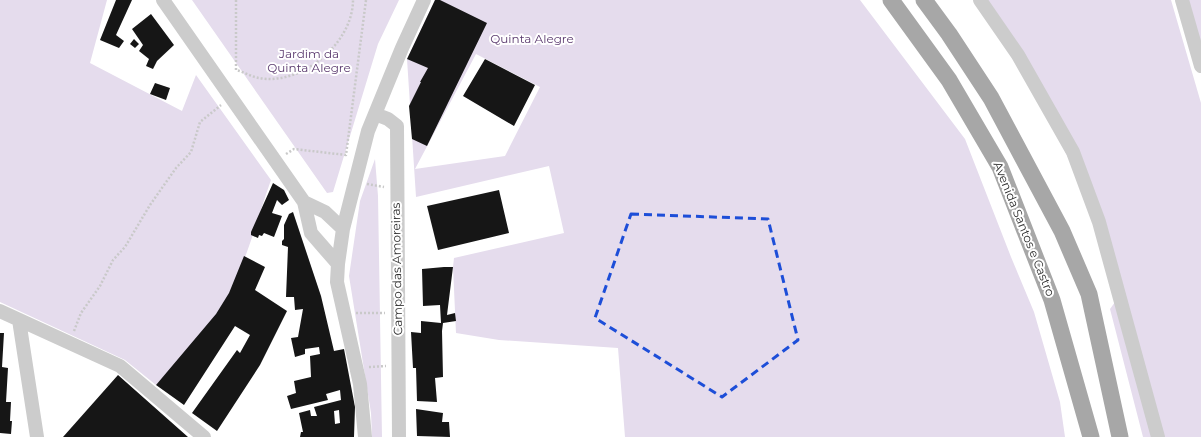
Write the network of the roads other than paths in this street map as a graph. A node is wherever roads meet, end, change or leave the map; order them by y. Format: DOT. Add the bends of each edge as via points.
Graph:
graph roads {
  1 [pos="163,0"];
  2 [pos="424,0"];
  3 [pos="891,0"];
  4 [pos="924,0"];
  5 [pos="980,0"];
  6 [pos="1182,0"];
  7 [pos="1201,66"];
  8 [pos="375,114"];
  9 [pos="304,202"];
  10 [pos="343,229"];
  11 [pos="338,264"];
  12 [pos="0,311"];
  13 [pos="19,320"];
  14 [pos="37,437"];
  15 [pos="204,437"];
  16 [pos="365,437"];
  17 [pos="399,437"];
  18 [pos="1091,437"];
  19 [pos="1120,437"];
  20 [pos="1158,437"];
  1 -- 9 [label="street"];
  2 -- 8 [label="street"];
  3 -- 18 [label="main road, Avenida Santos e Castro" via="949,80 1000,167 1052,300"];
  4 -- 19 [label="main road, Avenida Santos e Castro" via="991,98 1065,238 1089,294"];
  5 -- 20 [label="street" via="1018,55 1073,152 1099,222"];
  6 -- 7 [label="street"];
  8 -- 10 [label="street" via="354,181"];
  8 -- 17 [label="street, Campo das Amoreiras" via="397,126"];
  9 -- 10 [label="street" via="325,212"];
  9 -- 11 [label="street" via="311,233"];
  10 -- 11 [label="street"];
  11 -- 16 [label="street" via="337,282 360,384"];
  12 -- 13 [label="street"];
  13 -- 14 [label="street"];
  13 -- 15 [label="street" via="120,366"];
}
